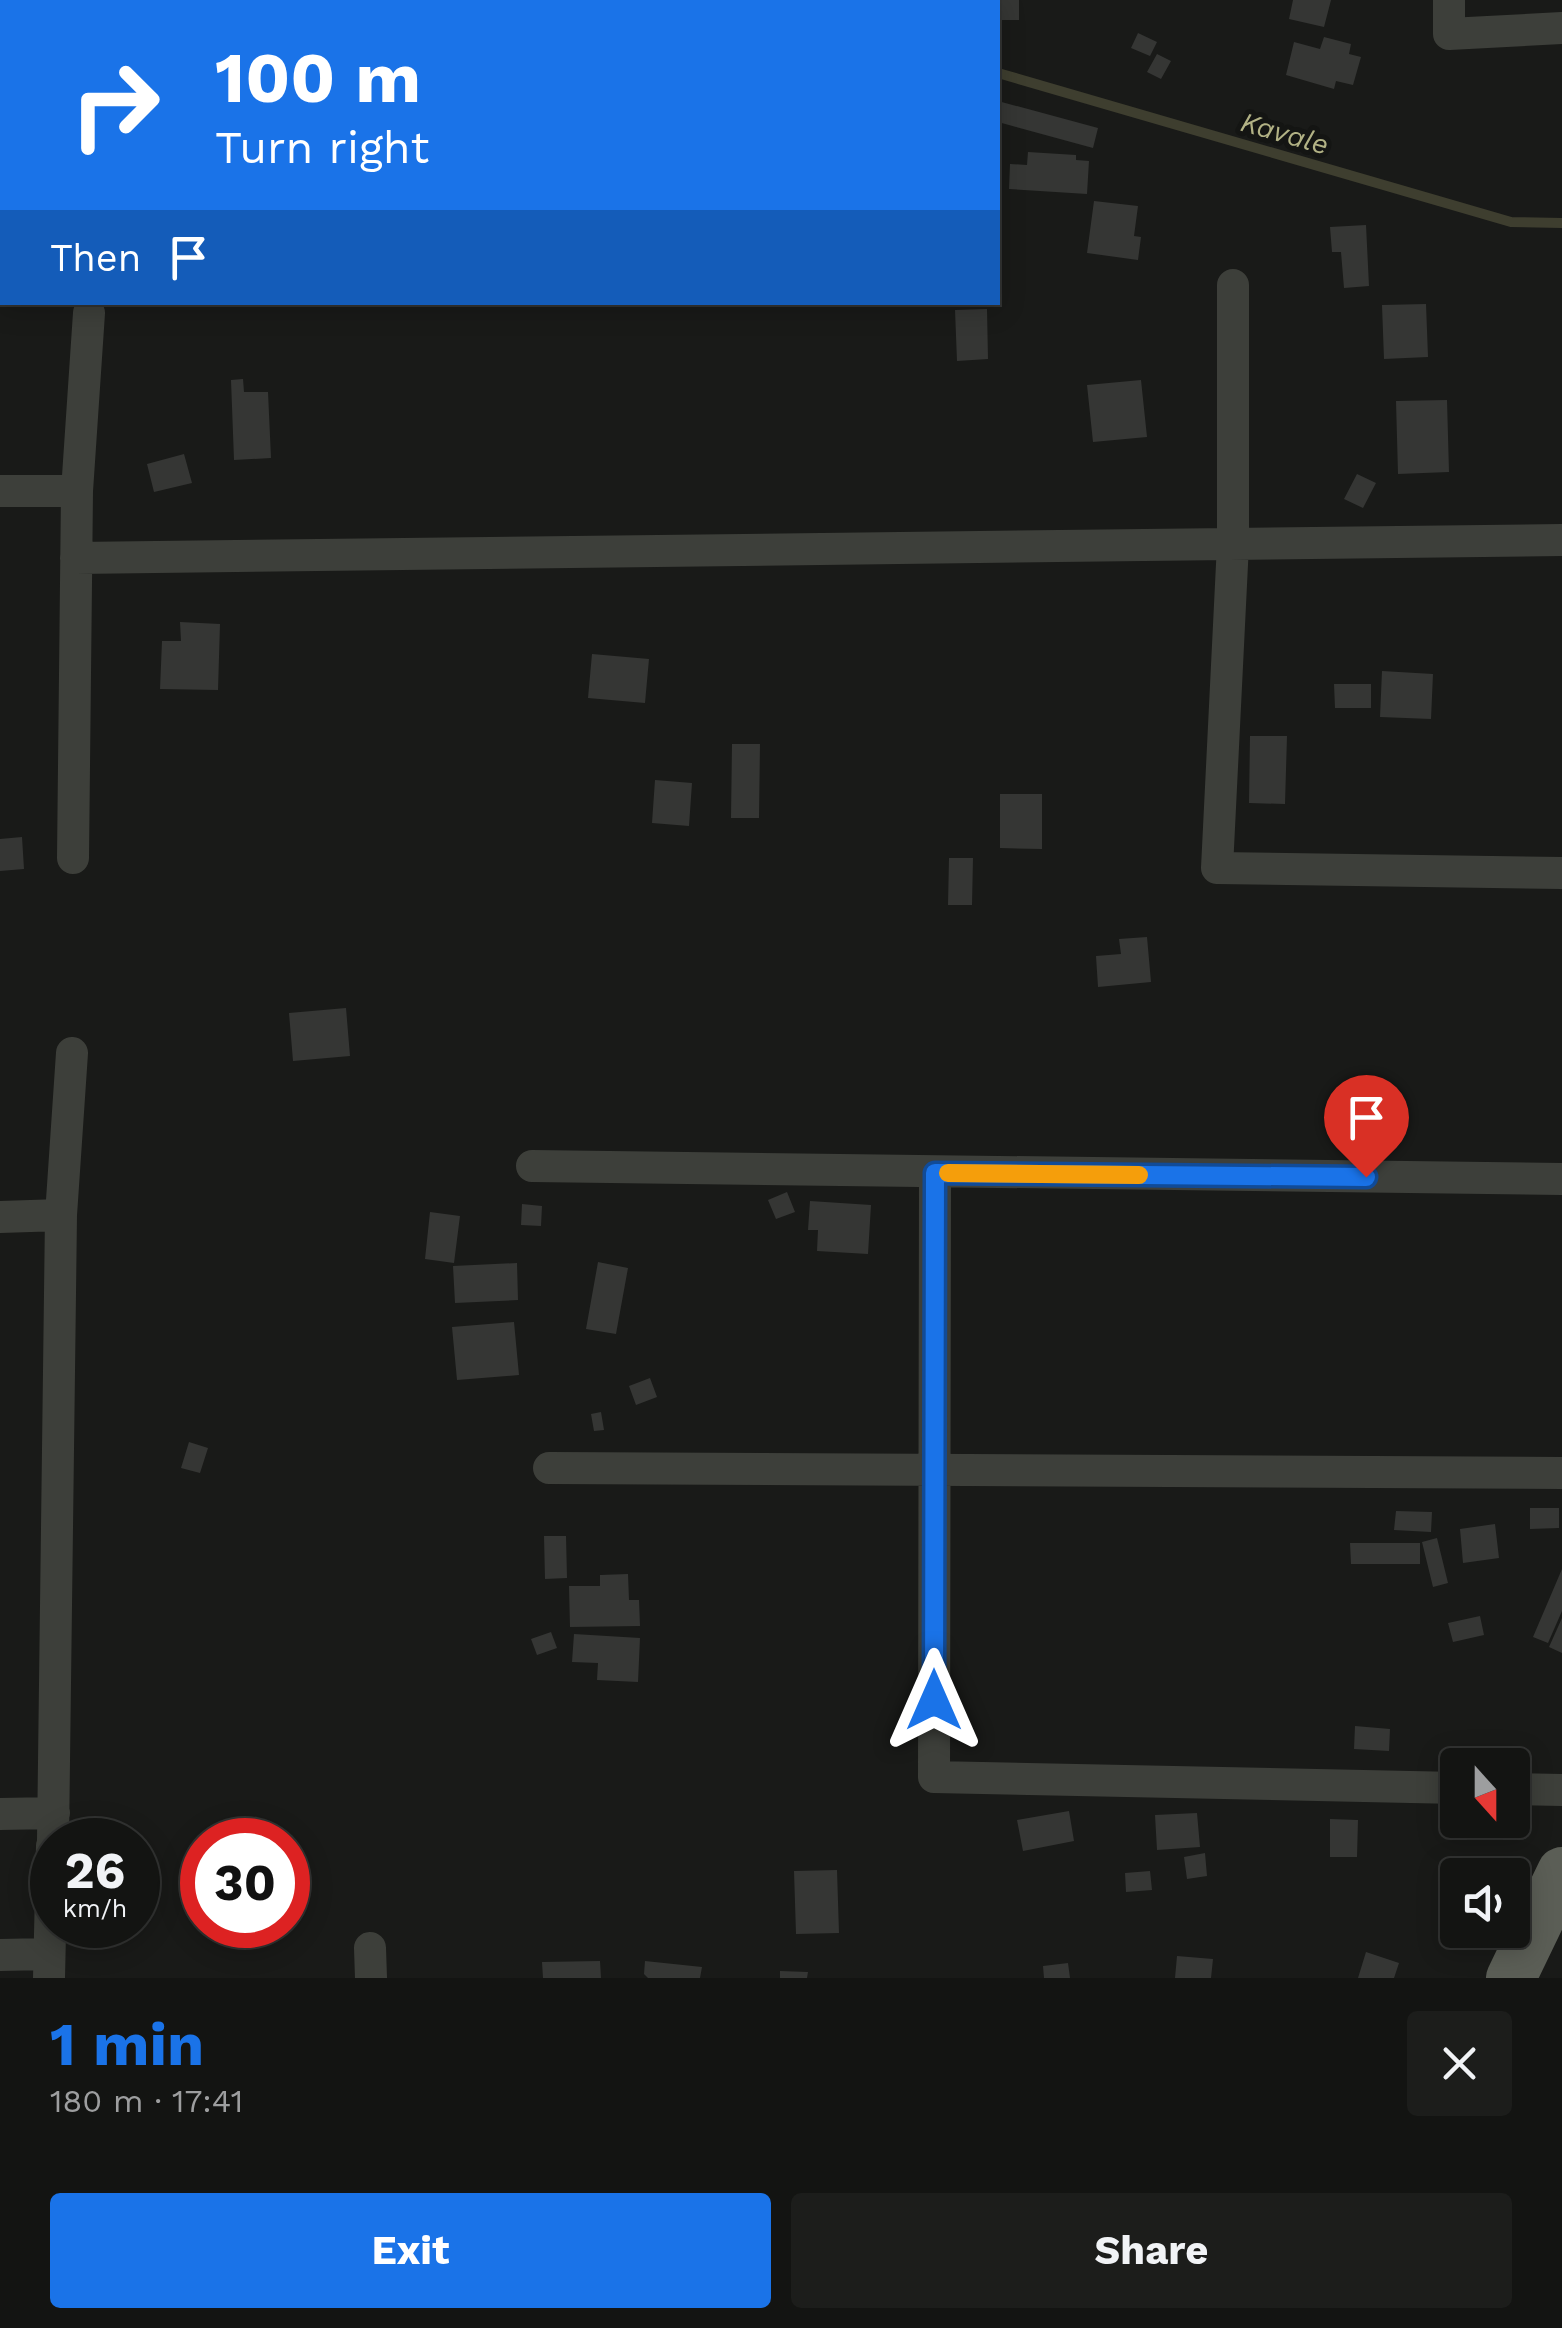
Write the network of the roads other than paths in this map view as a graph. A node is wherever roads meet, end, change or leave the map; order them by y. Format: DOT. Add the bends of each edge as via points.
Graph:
graph roads {
  1 [pos="1449,0"];
  2 [pos="1562,28"];
  3 [pos="1233,286"];
  4 [pos="89,313"];
  5 [pos="0,491"];
  6 [pos="77,491"];
  7 [pos="1562,540"];
  8 [pos="1233,544"];
  9 [pos="76,558"];
  10 [pos="73,858"];
  11 [pos="1562,873"];
  12 [pos="72,1053"];
  13 [pos="532,1166"];
  14 [pos="935,1173"];
  15 [pos="1562,1179"];
  16 [pos="62,1215"];
  17 [pos="0,1217"];
  18 [pos="549,1468"];
  19 [pos="932,1470"];
  20 [pos="1562,1473"];
  21 [pos="1440,1788"];
  22 [pos="1530,1790"];
  23 [pos="1562,1790"];
  24 [pos="0,1814"];
  25 [pos="53,1818"];
  26 [pos="30,1825"];
  27 [pos="1562,1872"];
  28 [pos="0,1955"];
  29 [pos="48,1966"];
  30 [pos="1510,1978"];
  1 -- 2 [label="street" via="1449,34"];
  3 -- 8 [label="street"];
  4 -- 6 [label="street"];
  5 -- 6 [label="street"];
  6 -- 9 [label="street"];
  7 -- 8 [label="street"];
  8 -- 9 [label="street"];
  8 -- 11 [label="street" via="1217,868"];
  9 -- 10 [label="street"];
  12 -- 16 [label="street"];
  13 -- 14 [label="street"];
  14 -- 15 [label="street"];
  14 -- 19 [label="street"];
  16 -- 17 [label="street"];
  16 -- 25 [label="street"];
  18 -- 19 [label="street"];
  19 -- 20 [label="street"];
  19 -- 21 [label="street" via="934,1777"];
  22 -- 23 [label="street"];
  24 -- 26 [label="street"];
  27 -- 30 [label="main road"];
  28 -- 29 [label="street"];
}
